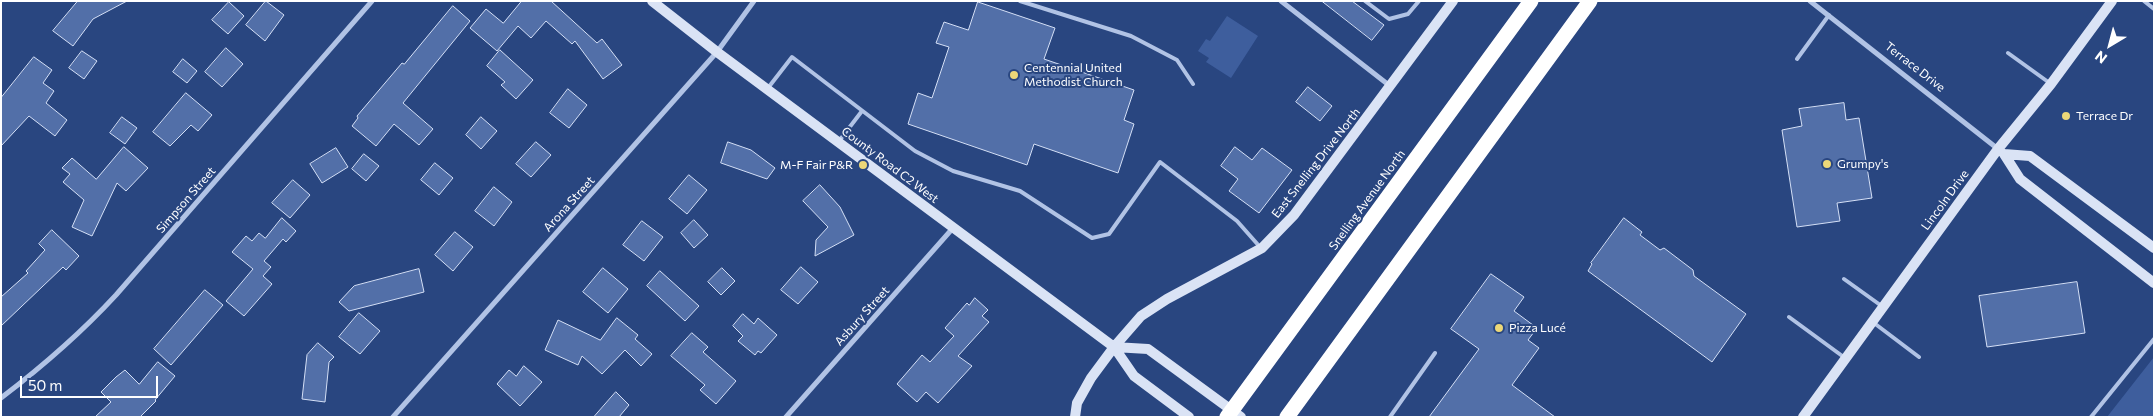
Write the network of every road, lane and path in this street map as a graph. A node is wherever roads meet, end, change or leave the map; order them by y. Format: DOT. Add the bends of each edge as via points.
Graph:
graph roads {
  1 [pos="372,1"];
  2 [pos="652,1"];
  3 [pos="754,1"];
  4 [pos="1020,1"];
  5 [pos="1280,1"];
  6 [pos="1365,1"];
  7 [pos="1419,1"];
  8 [pos="1454,1"];
  9 [pos="1531,1"];
  10 [pos="1590,1"];
  11 [pos="1810,1"];
  12 [pos="2112,1"];
  13 [pos="2144,1"];
  14 [pos="2154,9"];
  15 [pos="1829,15"];
  16 [pos="717,52"];
  17 [pos="2008,54"];
  18 [pos="1797,59"];
  19 [pos="1193,84"];
  20 [pos="2051,84"];
  21 [pos="1390,86"];
  22 [pos="767,90"];
  23 [pos="862,111"];
  24 [pos="838,142"];
  25 [pos="2001,152"];
  26 [pos="953,228"];
  27 [pos="1262,248"];
  28 [pos="2154,248"];
  29 [pos="1844,279"];
  30 [pos="2154,283"];
  31 [pos="1883,307"];
  32 [pos="1789,317"];
  33 [pos="1872,322"];
  34 [pos="2154,339"];
  35 [pos="1114,346"];
  36 [pos="1434,353"];
  37 [pos="1919,357"];
  38 [pos="1845,358"];
  39 [pos="1,398"];
  40 [pos="1233,415"];
  41 [pos="394,417"];
  42 [pos="786,417"];
  43 [pos="1075,417"];
  44 [pos="1189,417"];
  45 [pos="1287,417"];
  46 [pos="1390,417"];
  47 [pos="1803,417"];
  48 [pos="2091,417"];
  1 -- 39 [label="street, Simpson Street" via="116,295 40,369"];
  2 -- 16 [label="street, County Road C2 West"];
  3 -- 16 [label="street, Arona Street"];
  4 -- 19 [label="lane" via="1131,36 1177,60"];
  5 -- 21 [label="street"];
  6 -- 7 [label="lane" via="1389,19 1408,14"];
  8 -- 21 [label="street, East Snelling Drive North"];
  9 -- 40 [label="highway, Snelling Avenue North"];
  10 -- 45 [label="highway"];
  11 -- 15 [label="street, Terrace Drive"];
  12 -- 20 [label="street, Lincoln Drive"];
  13 -- 14 [label="lane"];
  15 -- 18 [label="lane"];
  15 -- 25 [label="street, Terrace Drive"];
  16 -- 22 [label="street, County Road C2 West"];
  16 -- 41 [label="street, Arona Street"];
  17 -- 20 [label="lane"];
  20 -- 25 [label="street, Lincoln Drive"];
  21 -- 27 [label="street, East Snelling Drive North" via="1294,215"];
  22 -- 23 [label="lane" via="792,57"];
  22 -- 24 [label="street, County Road C2 West"];
  23 -- 24 [label="lane"];
  23 -- 27 [label="lane" via="915,151 953,171 1020,191 1092,238 1109,234 1160,162 1237,221"];
  24 -- 26 [label="street, County Road C2 West"];
  25 -- 28 [label="street" via="2030,156"];
  25 -- 30 [label="street, Terrace Drive" via="2020,179"];
  25 -- 31 [label="street, Lincoln Drive"];
  26 -- 35 [label="street, County Road C2 West"];
  26 -- 42 [label="street, Asbury Street"];
  27 -- 35 [label="street, East Snelling Drive North" via="1141,316"];
  29 -- 31 [label="lane"];
  31 -- 33 [label="street, Lincoln Drive"];
  32 -- 38 [label="lane"];
  33 -- 37 [label="lane"];
  33 -- 38 [label="street, Lincoln Drive"];
  34 -- 48 [label="lane"];
  35 -- 40 [label="street" via="1148,349"];
  35 -- 43 [label="street, East Snelling Drive North" via="1077,403"];
  35 -- 44 [label="street, County Road C2 West" via="1134,376"];
  36 -- 46 [label="lane"];
  38 -- 47 [label="street, Lincoln Drive"];
}
